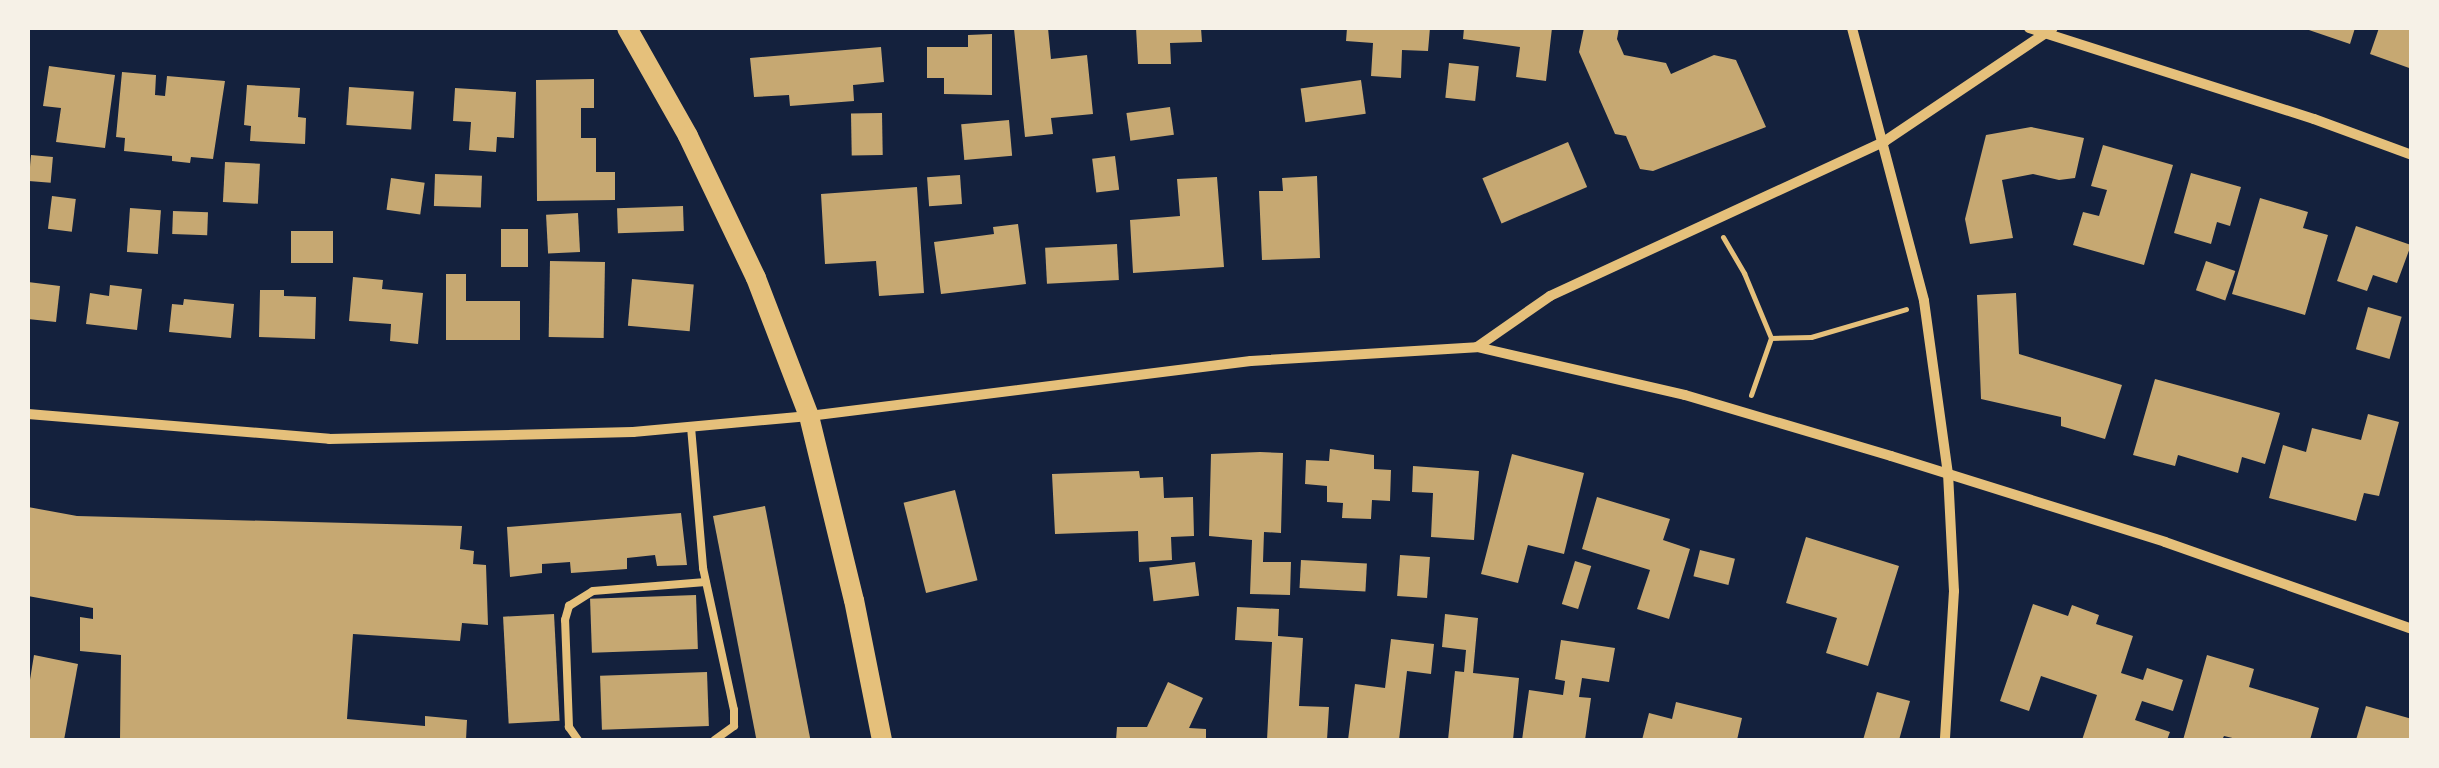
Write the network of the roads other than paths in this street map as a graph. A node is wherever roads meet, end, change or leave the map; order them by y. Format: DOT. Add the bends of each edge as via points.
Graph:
graph roads {
  1 [pos="627,28"];
  2 [pos="1852,28"];
  3 [pos="2028,28"];
  4 [pos="2050,30"];
  5 [pos="1885,141"];
  6 [pos="2412,155"];
  7 [pos="1477,347"];
  8 [pos="28,414"];
  9 [pos="809,416"];
  10 [pos="691,426"];
  11 [pos="1948,473"];
  12 [pos="706,582"];
  13 [pos="2412,630"];
  14 [pos="578,740"];
  15 [pos="715,740"];
  16 [pos="882,740"];
  17 [pos="1945,740"];
  1 -- 9 [label="main road" via="756,278"];
  2 -- 5 [label="street"];
  3 -- 4 [label="street"];
  4 -- 5 [label="street"];
  4 -- 6 [label="street"];
  5 -- 7 [label="street" via="1550,296"];
  5 -- 11 [label="street" via="1924,301"];
  7 -- 9 [label="street" via="1251,360"];
  7 -- 11 [label="street" via="1747,412"];
  8 -- 10 [label="street" via="329,439"];
  9 -- 10 [label="street"];
  9 -- 16 [label="main road"];
  10 -- 12 [label="lane"];
  11 -- 13 [label="street"];
  11 -- 17 [label="street" via="1954,591"];
  12 -- 14 [label="lane" via="592,591 569,606 569,726"];
  12 -- 15 [label="lane" via="734,710 734,726"];
}
